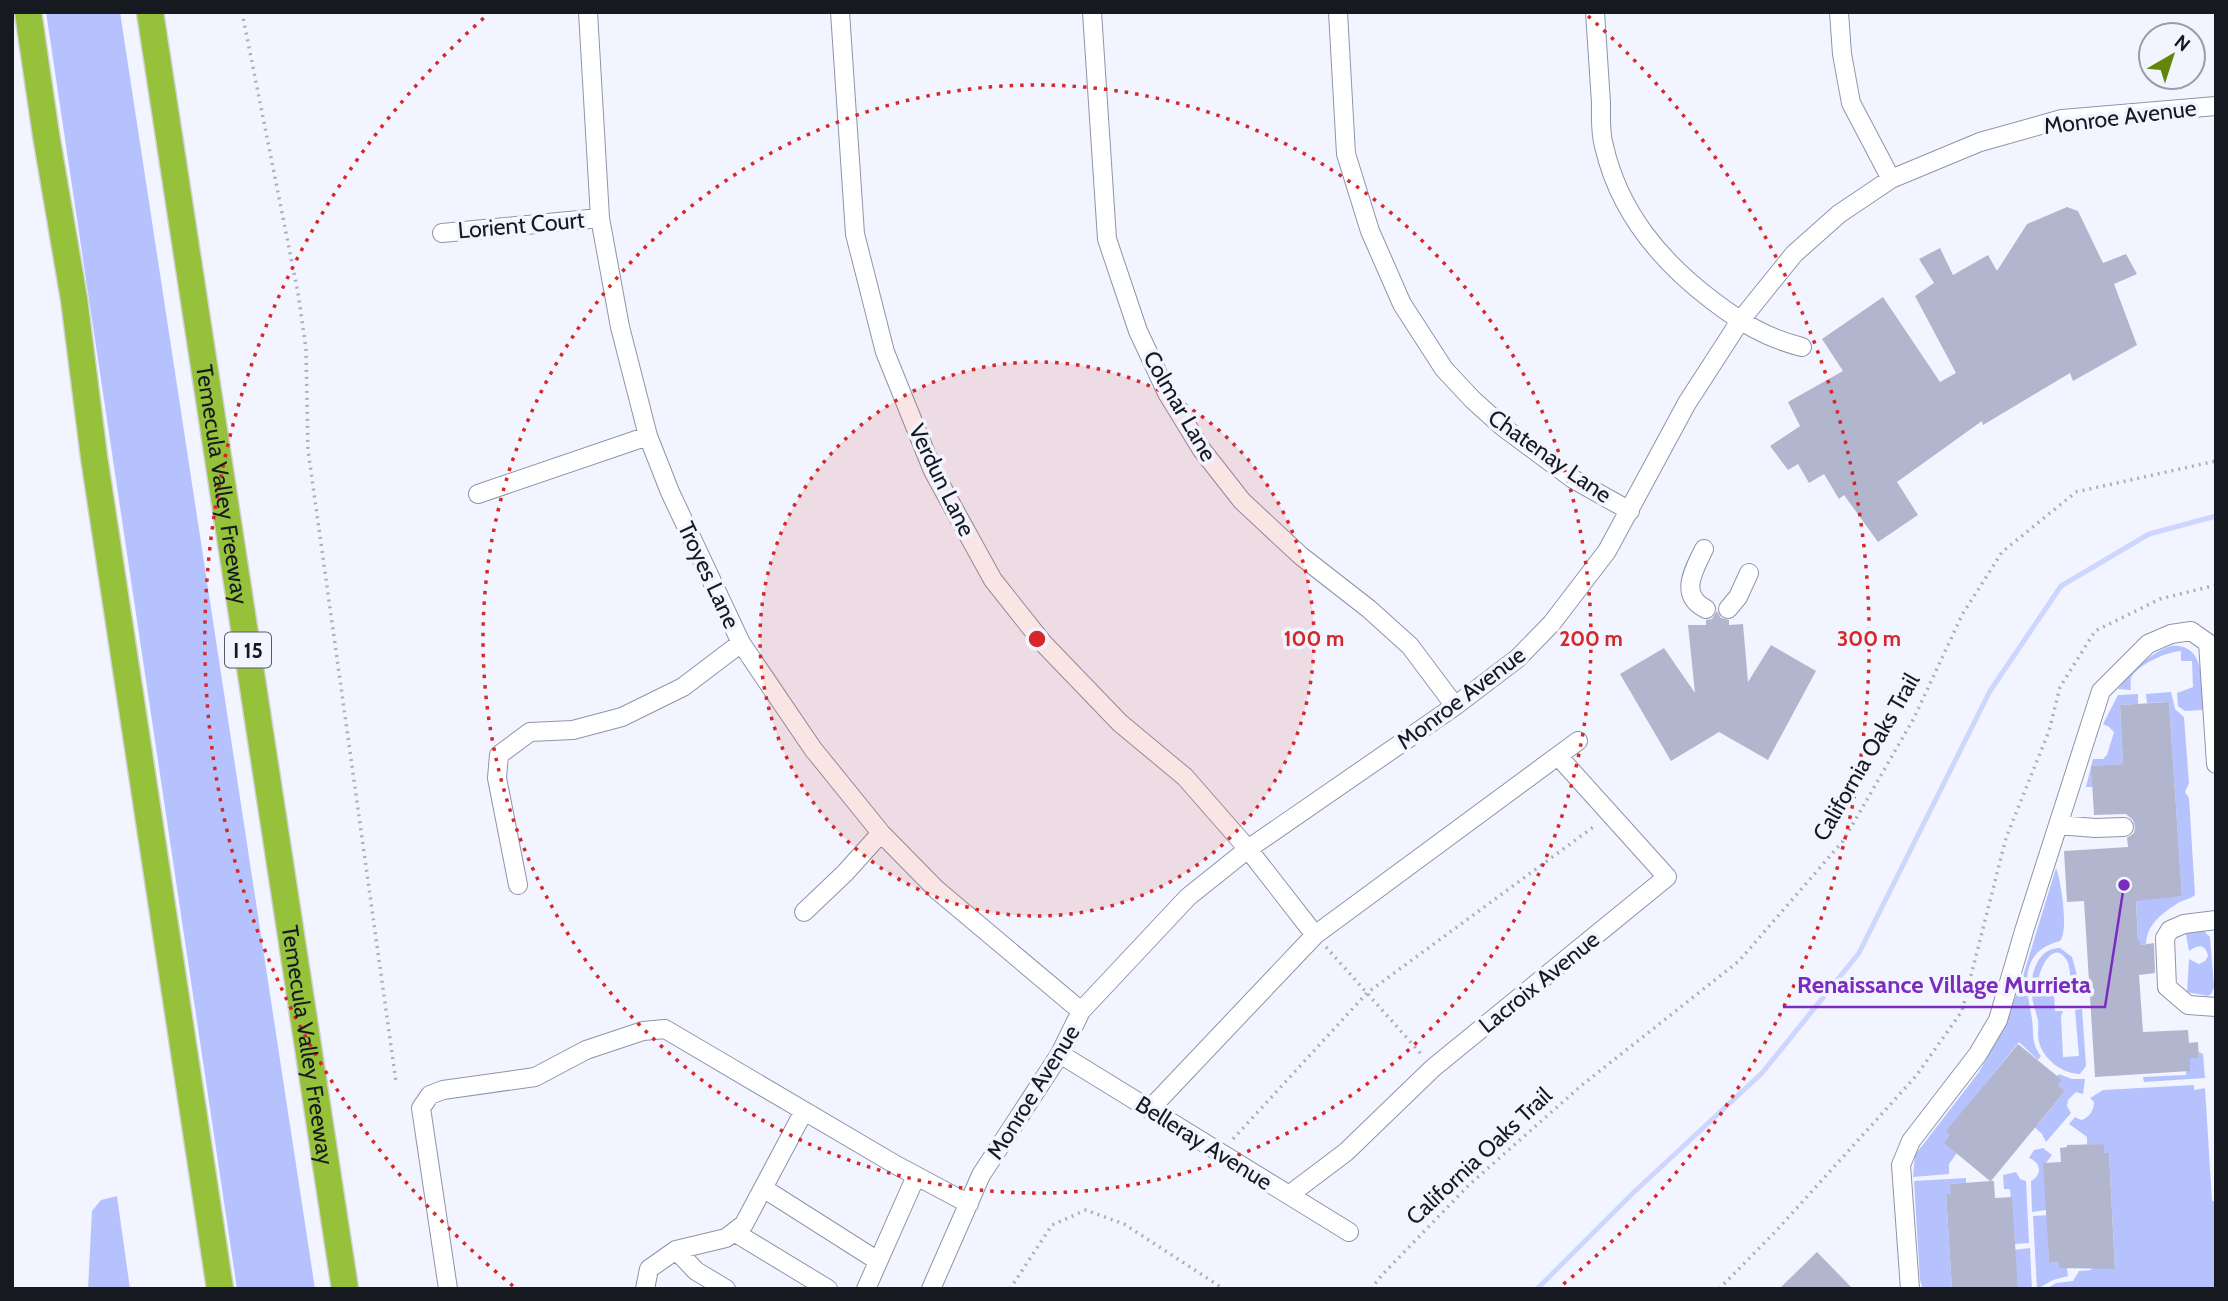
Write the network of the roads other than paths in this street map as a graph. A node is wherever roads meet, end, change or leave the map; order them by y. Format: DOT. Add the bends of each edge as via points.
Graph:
graph roads {
  1 [pos="28,12"];
  2 [pos="150,12"];
  3 [pos="589,12"];
  4 [pos="840,12"];
  5 [pos="1092,12"];
  6 [pos="1338,12"];
  7 [pos="1595,12"];
  8 [pos="1839,12"];
  9 [pos="2216,106"];
  10 [pos="1891,178"];
  11 [pos="600,218"];
  12 [pos="442,233"];
  13 [pos="1740,321"];
  14 [pos="1802,347"];
  15 [pos="648,436"];
  16 [pos="478,494"];
  17 [pos="1630,511"];
  18 [pos="1704,549"];
  19 [pos="1749,573"];
  20 [pos="1706,609"];
  21 [pos="1728,609"];
  22 [pos="741,643"];
  23 [pos="1455,706"];
  24 [pos="1578,741"];
  25 [pos="1558,756"];
  26 [pos="2216,764"];
  27 [pos="2058,825"];
  28 [pos="2124,827"];
  29 [pos="881,833"];
  30 [pos="1248,849"];
  31 [pos="518,885"];
  32 [pos="804,912"];
  33 [pos="2216,920"];
  34 [pos="1315,935"];
  35 [pos="2216,1007"];
  36 [pos="1082,1012"];
  37 [pos="1060,1054"];
  38 [pos="1150,1109"];
  39 [pos="804,1111"];
  40 [pos="916,1176"];
  41 [pos="763,1188"];
  42 [pos="1289,1195"];
  43 [pos="969,1204"];
  44 [pos="734,1232"];
  45 [pos="1349,1233"];
  46 [pos="676,1250"];
  47 [pos="878,1261"];
  48 [pos="220,1289"];
  49 [pos="345,1289"];
  50 [pos="448,1289"];
  51 [pos="645,1289"];
  52 [pos="726,1289"];
  53 [pos="828,1289"];
  54 [pos="866,1289"];
  55 [pos="931,1289"];
  56 [pos="1910,1289"];
  1 -- 48 [label="highway"];
  2 -- 49 [label="highway, Temecula Valley Freeway / I 15"];
  3 -- 11 [label="street, Troyes Lane"];
  4 -- 30 [label="street, Verdun Lane" via="855,234 885,352 933,471 993,580 1043,643 1120,723 1185,777"];
  5 -- 23 [label="street, Colmar Lane" via="1107,239 1138,331 1167,393 1241,501 1410,646"];
  6 -- 17 [label="street, Chatenay Lane" via="1346,154 1370,231 1402,304 1444,369 1473,400 1573,479"];
  7 -- 13 [label="street" via="1603,145 1618,190 1638,228 1661,256"];
  8 -- 10 [label="street" via="1852,103"];
  9 -- 10 [label="street, Monroe Avenue" via="2062,119 1980,142"];
  10 -- 13 [label="street, Monroe Avenue" via="1839,214 1794,254"];
  11 -- 12 [label="street, Lorient Court"];
  11 -- 15 [label="street, Troyes Lane" via="620,327"];
  13 -- 14 [label="street" via="1774,340"];
  13 -- 17 [label="street, Monroe Avenue" via="1687,403"];
  15 -- 16 [label="street"];
  15 -- 22 [label="street, Troyes Lane"];
  17 -- 23 [label="street, Monroe Avenue" via="1608,551 1552,622 1518,658"];
  18 -- 20 [label="street" via="1689,592"];
  19 -- 21 [label="street"];
  22 -- 29 [label="street, Troyes Lane" via="813,749"];
  22 -- 31 [label="street" via="683,687 622,718 573,730 530,732 499,755 497,778"];
  23 -- 30 [label="street, Monroe Avenue"];
  24 -- 25 [label="street"];
  25 -- 34 [label="street"];
  25 -- 42 [label="street, Lacroix Avenue" via="1667,877 1433,1068 1346,1152"];
  26 -- 27 [label="street" via="2208,643 2191,631 2171,634 2148,644 2101,691"];
  27 -- 28 [label="street"];
  27 -- 56 [label="street" via="1998,1020 1978,1054 1911,1141 1901,1165"];
  29 -- 32 [label="street"];
  29 -- 36 [label="street, Troyes Lane" via="937,890"];
  30 -- 34 [label="street, Verdun Lane"];
  30 -- 36 [label="street, Monroe Avenue" via="1188,897"];
  33 -- 35 [label="street" via="2184,924 2165,938 2167,987 2188,1005"];
  34 -- 38 [label="street"];
  36 -- 37 [label="street, Monroe Avenue"];
  37 -- 38 [label="street, Belleray Avenue"];
  37 -- 43 [label="street, Monroe Avenue" via="981,1175"];
  38 -- 42 [label="street, Belleray Avenue"];
  39 -- 40 [label="street"];
  39 -- 41 [label="street"];
  39 -- 50 [label="street" via="665,1029 643,1031 586,1050 535,1077 430,1095 421,1108"];
  40 -- 43 [label="street"];
  40 -- 47 [label="street"];
  41 -- 44 [label="street" via="744,1224"];
  41 -- 47 [label="street"];
  42 -- 45 [label="street, Belleray Avenue"];
  43 -- 55 [label="street, Monroe Avenue"];
  44 -- 46 [label="street"];
  44 -- 53 [label="street"];
  46 -- 51 [label="street" via="649,1269"];
  46 -- 52 [label="street" via="696,1271"];
  47 -- 54 [label="street"];
}
